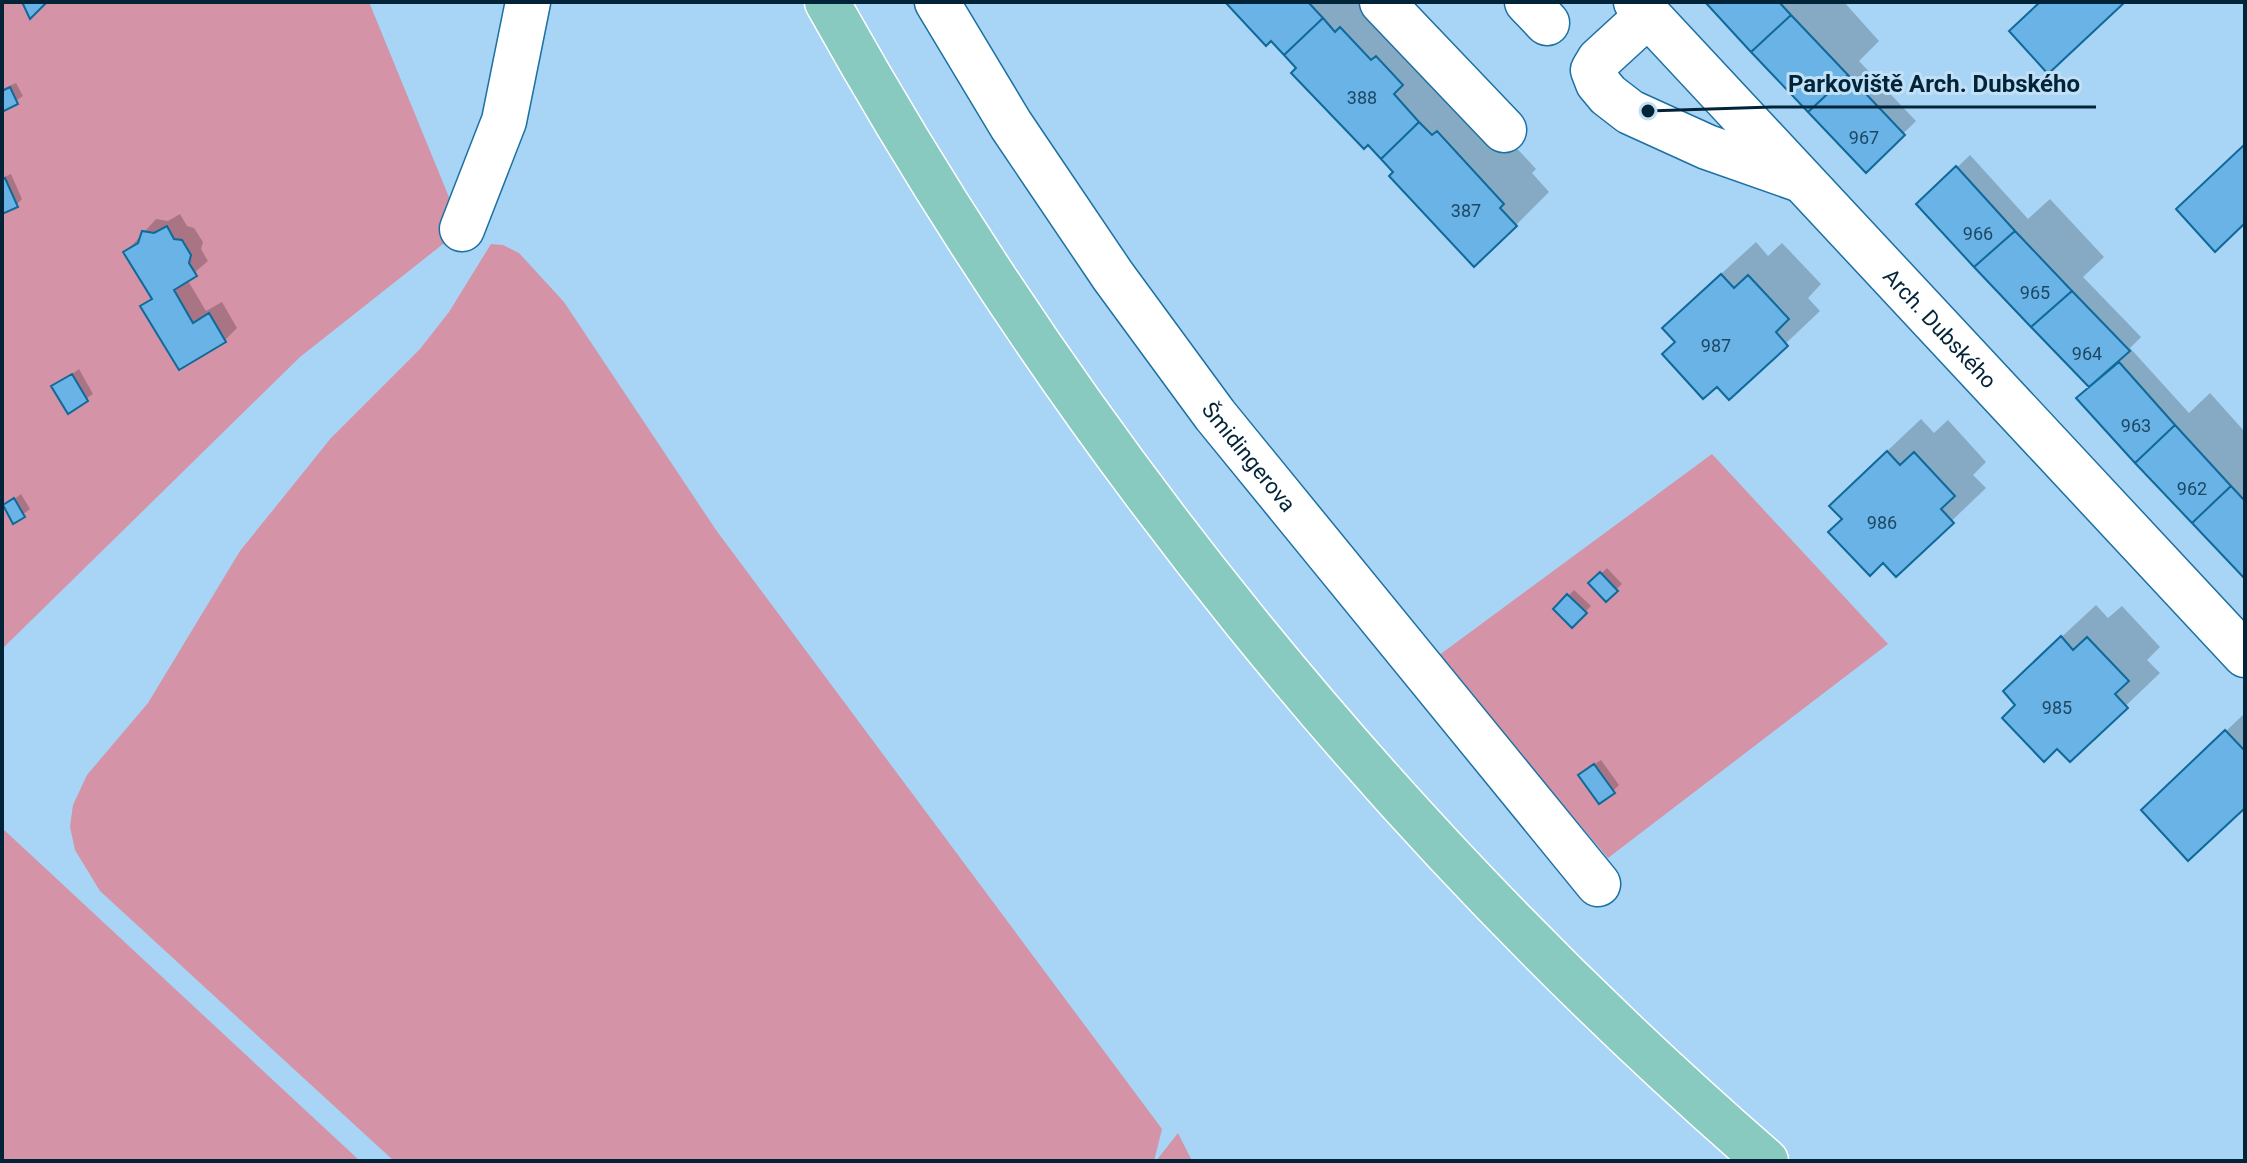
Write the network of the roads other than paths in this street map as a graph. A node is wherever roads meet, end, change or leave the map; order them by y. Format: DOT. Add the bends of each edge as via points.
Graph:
graph roads {
  1 [pos="528,2"];
  2 [pos="827,2"];
  3 [pos="937,2"];
  4 [pos="1382,2"];
  5 [pos="1642,8"];
  6 [pos="1504,130"];
  7 [pos="1804,181"];
  8 [pos="462,229"];
  9 [pos="2245,655"];
  10 [pos="1598,884"];
  11 [pos="1766,1161"];
  1 -- 8 [label="street" via="504,121"];
  2 -- 11 [label="main road" via="1028,331 1156,508 1282,668 1485,895 1589,999"];
  3 -- 10 [label="street, Šmidingerova" via="1019,137 1215,415"];
  4 -- 6 [label="street"];
  5 -- 7 [label="street, Arch. Dubského"];
  5 -- 7 [label="street" via="1593,70 1608,95 1630,112 1707,147"];
  7 -- 9 [label="street, Arch. Dubského"];
}
